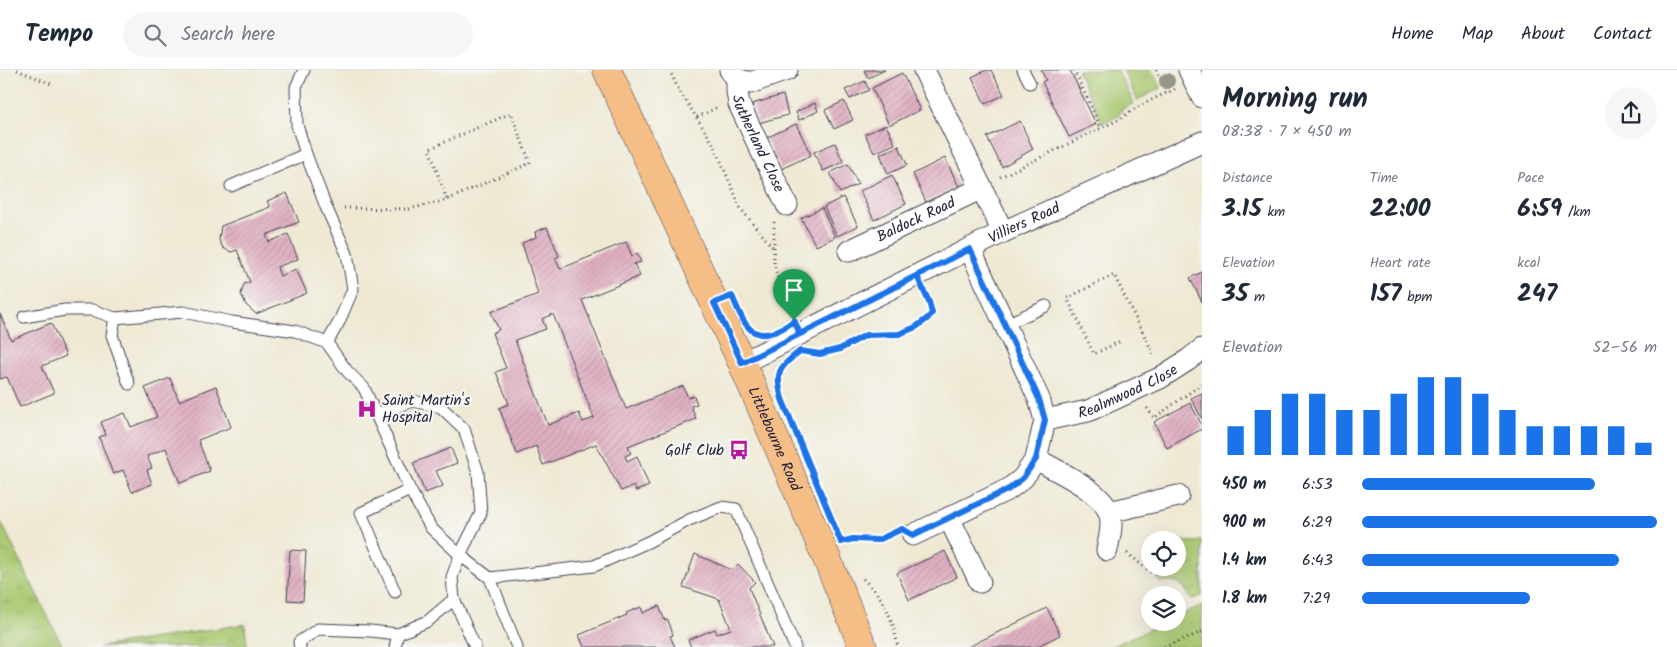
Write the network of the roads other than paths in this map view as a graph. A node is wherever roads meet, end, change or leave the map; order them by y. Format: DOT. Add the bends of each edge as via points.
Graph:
graph roads {
  1 [pos="304,70"];
  2 [pos="606,70"];
  3 [pos="787,70"];
  4 [pos="924,70"];
  5 [pos="1023,70"];
  6 [pos="733,75"];
  7 [pos="1030,83"];
  8 [pos="1202,142"];
  9 [pos="306,154"];
  10 [pos="990,183"];
  11 [pos="231,186"];
  12 [pos="780,210"];
  13 [pos="1003,232"];
  14 [pos="970,249"];
  15 [pos="849,251"];
  16 [pos="1046,306"];
  17 [pos="24,317"];
  18 [pos="115,318"];
  19 [pos="1004,325"];
  20 [pos="327,343"];
  21 [pos="1202,349"];
  22 [pos="742,363"];
  23 [pos="130,384"];
  24 [pos="377,414"];
  25 [pos="1045,420"];
  26 [pos="1036,459"];
  27 [pos="410,490"];
  28 [pos="1178,496"];
  29 [pos="1109,512"];
  30 [pos="949,518"];
  31 [pos="913,535"];
  32 [pos="1107,548"];
  33 [pos="460,555"];
  34 [pos="490,578"];
  35 [pos="980,582"];
  36 [pos="395,592"];
  37 [pos="454,599"];
  38 [pos="398,634"];
  39 [pos="300,647"];
  40 [pos="394,647"];
  41 [pos="474,647"];
  42 [pos="518,647"];
  43 [pos="795,647"];
  44 [pos="863,647"];
  1 -- 9 [label="lane" via="296,87 297,125"];
  2 -- 22 [label="main road, Littlebourne Road"];
  3 -- 6 [label="street" via="750,84"];
  4 -- 10 [label="street"];
  5 -- 7 [label="lane"];
  6 -- 12 [label="street, Sutherland Close" via="739,104"];
  8 -- 13 [label="street, Villiers Road"];
  9 -- 11 [label="lane"];
  9 -- 20 [label="lane" via="347,254 353,289"];
  10 -- 13 [label="street"];
  10 -- 15 [label="street, Baldock Road"];
  13 -- 14 [label="street, Villiers Road"];
  14 -- 19 [label="street"];
  14 -- 22 [label="street, Villiers Road" via="802,342"];
  16 -- 19 [label="lane"];
  17 -- 18 [label="lane" via="65,310 93,310"];
  18 -- 20 [label="lane" via="183,312 295,330"];
  18 -- 23 [label="lane" via="112,335"];
  19 -- 25 [label="street" via="1039,399"];
  20 -- 24 [label="lane" via="364,388"];
  21 -- 25 [label="street, Realmwood Close" via="1135,390 1088,411"];
  22 -- 44 [label="main road, Littlebourne Road"];
  24 -- 27 [label="lane"];
  24 -- 33 [label="lane" via="413,401 441,407 464,429 478,472 482,513"];
  25 -- 26 [label="street"];
  26 -- 29 [label="street" via="1088,489"];
  26 -- 30 [label="street" via="1023,478 1009,489"];
  27 -- 33 [label="lane" via="431,528"];
  27 -- 36 [label="lane" via="360,513"];
  28 -- 29 [label="street"];
  29 -- 32 [label="street" via="1111,529"];
  30 -- 31 [label="street"];
  30 -- 35 [label="street"];
  33 -- 34 [label="lane"];
  33 -- 37 [label="lane" via="452,577"];
  34 -- 42 [label="lane"];
  34 -- 43 [label="lane" via="594,566 720,506 736,509"];
  37 -- 38 [label="lane" via="428,621"];
  37 -- 41 [label="lane"];
  38 -- 39 [label="lane" via="318,629 299,642"];
  38 -- 40 [label="lane"];
}
